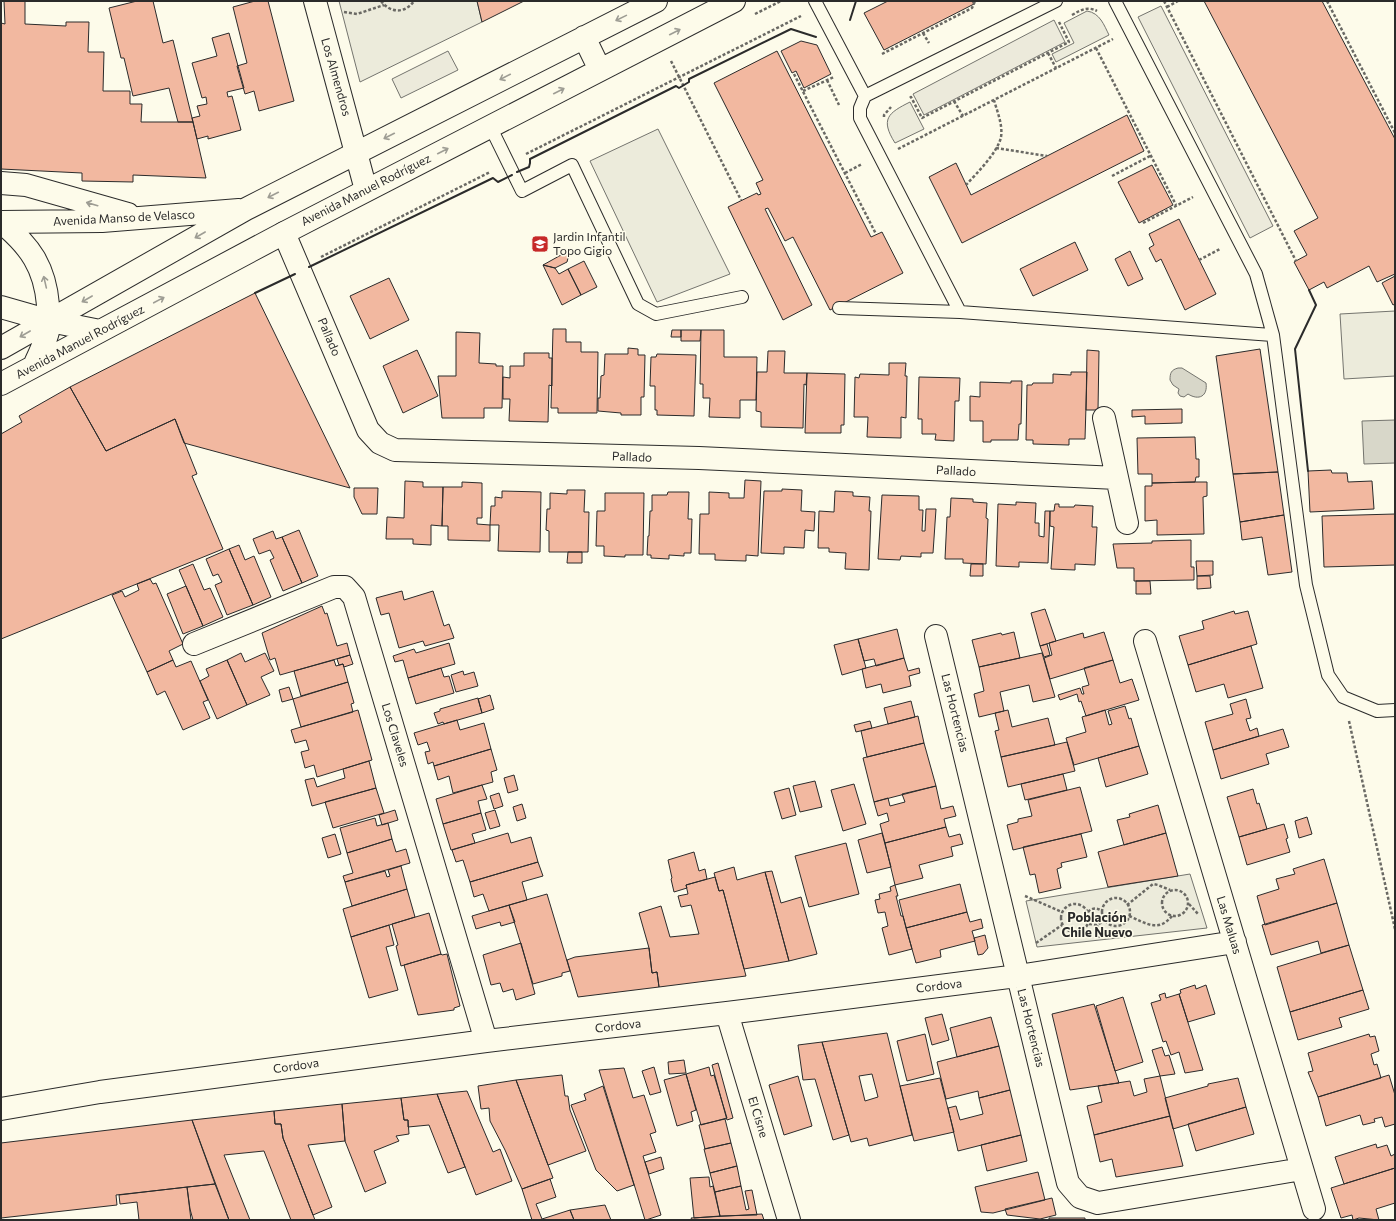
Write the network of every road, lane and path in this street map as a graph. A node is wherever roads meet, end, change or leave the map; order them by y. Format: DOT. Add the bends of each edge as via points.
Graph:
graph roads {
  1 [pos="315,1"];
  2 [pos="381,1"];
  3 [pos="414,1"];
  4 [pos="656,1"];
  5 [pos="814,1"];
  6 [pos="975,1"];
  7 [pos="1056,1"];
  8 [pos="1115,1"];
  9 [pos="1164,1"];
  10 [pos="1178,1"];
  11 [pos="1327,1"];
  12 [pos="724,3"];
  13 [pos="384,5"];
  14 [pos="1167,7"];
  15 [pos="1098,11"];
  16 [pos="342,12"];
  17 [pos="802,15"];
  18 [pos="1071,15"];
  19 [pos="1065,19"];
  20 [pos="1112,32"];
  21 [pos="923,33"];
  22 [pos="584,37"];
  23 [pos="930,45"];
  24 [pos="1096,48"];
  25 [pos="1048,53"];
  26 [pos="882,54"];
  27 [pos="670,58"];
  28 [pos="1056,68"];
  29 [pos="600,70"];
  30 [pos="794,74"];
  31 [pos="865,96"];
  32 [pos="994,100"];
  33 [pos="904,101"];
  34 [pos="954,101"];
  35 [pos="897,104"];
  36 [pos="962,116"];
  37 [pos="883,120"];
  38 [pos="490,126"];
  39 [pos="1395,133"];
  40 [pos="996,148"];
  41 [pos="893,151"];
  42 [pos="356,153"];
  43 [pos="524,155"];
  44 [pos="1047,156"];
  45 [pos="1150,156"];
  46 [pos="868,161"];
  47 [pos="495,169"];
  48 [pos="845,173"];
  49 [pos="1112,176"];
  50 [pos="1,182"];
  51 [pos="966,185"];
  52 [pos="366,190"];
  53 [pos="1195,196"];
  54 [pos="741,200"];
  55 [pos="1176,205"];
  56 [pos="246,209"];
  57 [pos="143,218"];
  58 [pos="1,222"];
  59 [pos="1143,223"];
  60 [pos="284,233"];
  61 [pos="876,234"];
  62 [pos="1222,248"];
  63 [pos="317,259"];
  64 [pos="1199,260"];
  65 [pos="1296,261"];
  66 [pos="742,297"];
  67 [pos="1,307"];
  68 [pos="839,308"];
  69 [pos="960,312"];
  70 [pos="50,321"];
  71 [pos="100,331"];
  72 [pos="1273,335"];
  73 [pos="1,348"];
  74 [pos="34,366"];
  75 [pos="1,384"];
  76 [pos="1104,418"];
  77 [pos="1117,478"];
  78 [pos="1127,523"];
  79 [pos="936,636"];
  80 [pos="1145,640"];
  81 [pos="194,644"];
  82 [pos="1343,697"];
  83 [pos="1395,710"];
  84 [pos="1170,890"];
  85 [pos="1024,896"];
  86 [pos="1127,905"];
  87 [pos="1102,910"];
  88 [pos="1062,912"];
  89 [pos="1088,912"];
  90 [pos="1129,916"];
  91 [pos="1172,916"];
  92 [pos="1104,921"];
  93 [pos="1089,924"];
  94 [pos="1062,925"];
  95 [pos="1097,925"];
  96 [pos="1395,929"];
  97 [pos="1235,942"];
  98 [pos="1034,945"];
  99 [pos="1101,945"];
  100 [pos="1018,976"];
  101 [pos="727,1013"];
  102 [pos="486,1041"];
  103 [pos="1,1109"];
  104 [pos="1302,1169"];
  105 [pos="1314,1209"];
  106 [pos="789,1220"];
  1 -- 42 [label="street, Los Almendros"];
  2 -- 13 [label="path"];
  3 -- 13 [label="path" via="402,10 390,10"];
  4 -- 22 [label="street, one-way"];
  5 -- 31 [label="lane"];
  6 -- 21 [label="path" via="972,8"];
  7 -- 31 [label="lane"];
  8 -- 72 [label="lane" via="1256,274"];
  9 -- 14 [label="path"];
  10 -- 14 [label="path"];
  11 -- 39 [label="path"];
  29 -- 12 [label="street, Avenida Manuel Rodríguez, one-way"];
  13 -- 16 [label="path" via="357,14"];
  14 -- 65 [label="path"];
  15 -- 18 [label="path" via="1084,9"];
  17 -- 43 [label="path"];
  19 -- 25 [label="path" via="1058,22 1069,42"];
  20 -- 24 [label="path" via="1115,38"];
  21 -- 23 [label="path"];
  21 -- 26 [label="path"];
  22 -- 29 [label="street"];
  22 -- 42 [label="street, one-way"];
  24 -- 28 [label="path"];
  24 -- 45 [label="path"];
  25 -- 28 [label="path"];
  25 -- 34 [label="path"];
  27 -- 54 [label="path"];
  28 -- 32 [label="path"];
  38 -- 29 [label="street, Avenida Manuel Rodríguez, one-way"];
  30 -- 48 [label="path"];
  31 -- 69 [label="lane" via="860,108 860,118"];
  32 -- 36 [label="path"];
  32 -- 40 [label="path" via="1001,137"];
  33 -- 34 [label="path" via="912,97 922,118"];
  34 -- 36 [label="path"];
  35 -- 37 [label="path" via="890,108"];
  36 -- 41 [label="path"];
  52 -- 38 [label="street, Avenida Manuel Rodríguez, one-way"];
  38 -- 66 [label="lane" via="522,191 572,165 638,304 656,314"];
  40 -- 44 [label="path"];
  40 -- 51 [label="path"];
  42 -- 52 [label="street, Los Almendros"];
  42 -- 56 [label="street, one-way"];
  45 -- 49 [label="path"];
  45 -- 55 [label="path"];
  46 -- 48 [label="path"];
  47 -- 63 [label="path"];
  48 -- 61 [label="path"];
  57 -- 50 [label="street, one-way" via="26,185"];
  52 -- 60 [label="street, Avenida Manuel Rodríguez"];
  53 -- 55 [label="path"];
  55 -- 59 [label="path"];
  56 -- 57 [label="street, Avenida Manso de Velasco"];
  56 -- 70 [label="street, one-way"];
  57 -- 58 [label="street, Avenida Manso de Velasco" via="83,222"];
  70 -- 58 [label="street, one-way" via="43,274 27,247"];
  71 -- 60 [label="street, Avenida Manuel Rodríguez, one-way"];
  60 -- 77 [label="street, Pallado" via="368,430 380,444 395,450 707,459"];
  62 -- 64 [label="path"];
  67 -- 70 [label="street"];
  68 -- 69 [label="lane"];
  69 -- 72 [label="lane"];
  70 -- 71 [label="street"];
  70 -- 73 [label="street, one-way"];
  70 -- 74 [label="street"];
  71 -- 74 [label="street, Avenida Manuel Rodríguez"];
  72 -- 82 [label="lane" via="1306,585 1328,675"];
  74 -- 75 [label="street, Avenida Manuel Rodríguez"];
  76 -- 77 [label="street"];
  77 -- 78 [label="street"];
  79 -- 100 [label="street, Las Hortencias"];
  80 -- 97 [label="street, Las Maluas"];
  81 -- 102 [label="street, Los Claveles" via="334,587 346,587 354,597"];
  82 -- 83 [label="lane" via="1377,711"];
  82 -- 96 [label="path"];
  84 -- 86 [label="path" via="1153,884"];
  84 -- 91 [label="path" via="1164,894 1162,901 1167,914"];
  84 -- 91 [label="path" via="1184,892 1189,904 1181,915"];
  85 -- 88 [label="path"];
  86 -- 87 [label="path" via="1120,898 1112,899 1102,906"];
  86 -- 90 [label="path" via="1130,909"];
  87 -- 89 [label="path" via="1095,908"];
  87 -- 92 [label="path"];
  88 -- 89 [label="path" via="1071,904 1079,904"];
  88 -- 94 [label="path"];
  89 -- 93 [label="path"];
  90 -- 91 [label="path" via="1156,926 1163,924"];
  90 -- 92 [label="path" via="1124,924 1116,927"];
  92 -- 95 [label="path"];
  93 -- 94 [label="path" via="1076,933 1068,931"];
  93 -- 95 [label="path"];
  94 -- 98 [label="path"];
  95 -- 99 [label="path"];
  97 -- 100 [label="street, Cordova"];
  97 -- 104 [label="street, Las Maluas"];
  100 -- 101 [label="street, Cordova"];
  100 -- 104 [label="street, Las Hortencias" via="1068,1183 1080,1197 1098,1204"];
  101 -- 102 [label="street, Cordova"];
  101 -- 106 [label="street, El Cisne"];
  102 -- 103 [label="street, Cordova" via="108,1091"];
  104 -- 105 [label="street, Las Maluas"];
}
